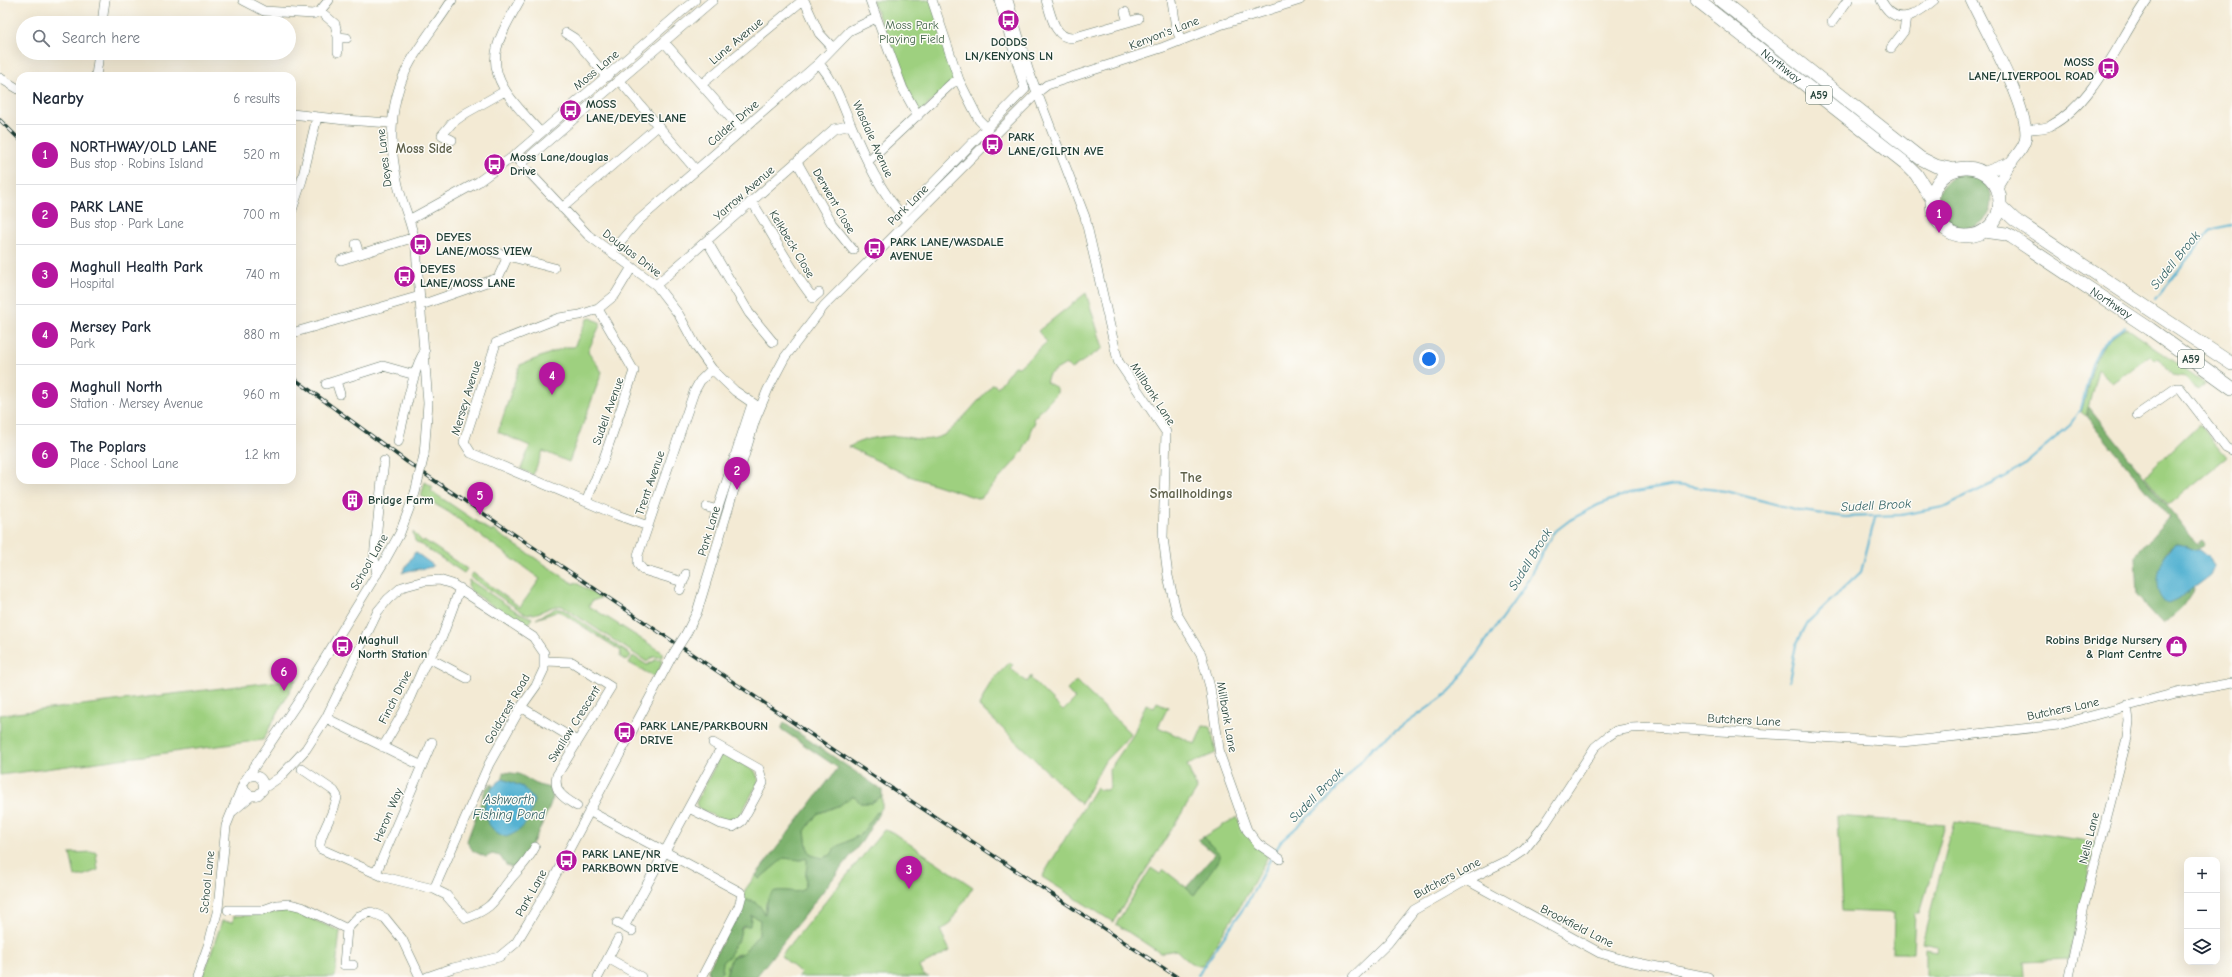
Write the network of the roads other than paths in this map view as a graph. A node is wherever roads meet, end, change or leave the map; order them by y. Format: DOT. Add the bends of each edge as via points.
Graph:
graph roads {
  1 [pos="105,0"];
  2 [pos="243,0"];
  3 [pos="329,0"];
  4 [pos="452,0"];
  5 [pos="520,0"];
  6 [pos="695,0"];
  7 [pos="713,0"];
  8 [pos="804,0"];
  9 [pos="870,0"];
  10 [pos="932,0"];
  11 [pos="999,0"];
  12 [pos="1008,0"];
  13 [pos="1046,0"];
  14 [pos="1172,0"];
  15 [pos="1697,0"];
  16 [pos="1720,0"];
  17 [pos="1848,0"];
  18 [pos="1881,0"];
  19 [pos="1934,0"];
  20 [pos="1971,0"];
  21 [pos="2147,0"];
  22 [pos="1296,1"];
  23 [pos="320,11"];
  24 [pos="1125,12"];
  25 [pos="106,16"];
  26 [pos="876,18"];
  27 [pos="1906,18"];
  28 [pos="1138,19"];
  29 [pos="1128,22"];
  30 [pos="1832,22"];
  31 [pos="1011,31"];
  32 [pos="566,33"];
  33 [pos="1181,40"];
  34 [pos="664,42"];
  35 [pos="833,48"];
  36 [pos="1891,48"];
  37 [pos="338,52"];
  38 [pos="98,60"];
  39 [pos="819,63"];
  40 [pos="97,72"];
  41 [pos="607,77"];
  42 [pos="0,78"];
  43 [pos="619,80"];
  44 [pos="959,80"];
  45 [pos="702,84"];
  46 [pos="16,88"];
  47 [pos="505,91"];
  48 [pos="1038,92"];
  49 [pos="296,114"];
  50 [pos="918,116"];
  51 [pos="317,117"];
  52 [pos="391,123"];
  53 [pos="851,125"];
  54 [pos="658,126"];
  55 [pos="988,129"];
  56 [pos="2026,130"];
  57 [pos="742,131"];
  58 [pos="540,132"];
  59 [pos="452,140"];
  60 [pos="514,156"];
  61 [pos="868,161"];
  62 [pos="797,162"];
  63 [pos="2012,162"];
  64 [pos="521,164"];
  65 [pos="696,170"];
  66 [pos="1955,170"];
  67 [pos="1983,173"];
  68 [pos="1996,187"];
  69 [pos="296,192"];
  70 [pos="1932,199"];
  71 [pos="752,202"];
  72 [pos="1999,205"];
  73 [pos="562,208"];
  74 [pos="902,215"];
  75 [pos="409,220"];
  76 [pos="908,222"];
  77 [pos="1984,231"];
  78 [pos="415,237"];
  79 [pos="707,241"];
  80 [pos="356,244"];
  81 [pos="852,251"];
  82 [pos="493,252"];
  83 [pos="611,252"];
  84 [pos="359,254"];
  85 [pos="508,256"];
  86 [pos="341,260"];
  87 [pos="632,267"];
  88 [pos="554,268"];
  89 [pos="656,285"];
  90 [pos="813,298"];
  91 [pos="421,301"];
  92 [pos="598,310"];
  93 [pos="296,332"];
  94 [pos="773,343"];
  95 [pos="425,352"];
  96 [pos="2232,364"];
  97 [pos="712,369"];
  98 [pos="415,374"];
  99 [pos="336,381"];
  100 [pos="326,384"];
  101 [pos="2232,388"];
  102 [pos="340,394"];
  103 [pos="756,406"];
  104 [pos="2137,415"];
  105 [pos="398,442"];
  106 [pos="2232,451"];
  107 [pos="384,461"];
  108 [pos="586,502"];
  109 [pos="707,507"];
  110 [pos="717,510"];
  111 [pos="713,523"];
  112 [pos="648,526"];
  113 [pos="377,540"];
  114 [pos="395,543"];
  115 [pos="377,574"];
  116 [pos="683,582"];
  117 [pos="460,588"];
  118 [pos="429,658"];
  119 [pos="545,661"];
  120 [pos="466,678"];
  121 [pos="2232,683"];
  122 [pos="2127,706"];
  123 [pos="521,707"];
  124 [pos="326,718"];
  125 [pos="577,741"];
  126 [pos="432,742"];
  127 [pos="383,746"];
  128 [pos="261,759"];
  129 [pos="422,766"];
  130 [pos="302,769"];
  131 [pos="248,777"];
  132 [pos="262,782"];
  133 [pos="243,787"];
  134 [pos="251,796"];
  135 [pos="577,806"];
  136 [pos="689,808"];
  137 [pos="589,811"];
  138 [pos="232,812"];
  139 [pos="666,853"];
  140 [pos="1279,858"];
  141 [pos="540,859"];
  142 [pos="376,873"];
  143 [pos="1467,880"];
  144 [pos="434,889"];
  145 [pos="228,910"];
  146 [pos="625,927"];
  147 [pos="347,929"];
  148 [pos="618,939"];
  149 [pos="608,958"];
  150 [pos="353,965"];
  151 [pos="453,968"];
  152 [pos="197,977"];
  153 [pos="420,977"];
  154 [pos="427,977"];
  155 [pos="456,977"];
  156 [pos="598,977"];
  157 [pos="641,977"];
  158 [pos="702,977"];
  159 [pos="1353,977"];
  160 [pos="1708,977"];
  161 [pos="2069,977"];
  1 -- 25 [label="street"];
  2 -- 23 [label="street" via="270,12 313,14"];
  3 -- 23 [label="street"];
  4 -- 52 [label="street, Deyes Lane" via="404,74 394,101"];
  5 -- 47 [label="street" via="496,51 496,68"];
  6 -- 41 [label="street, Moss Lane"];
  7 -- 34 [label="street"];
  8 -- 35 [label="street" via="818,32"];
  8 -- 45 [label="street, Lune Avenue"];
  9 -- 26 [label="street"];
  10 -- 44 [label="street"];
  11 -- 31 [label="street"];
  12 -- 31 [label="street"];
  13 -- 29 [label="street" via="1058,32 1064,37 1072,38"];
  14 -- 33 [label="street" via="1176,28"];
  15 -- 70 [label="highway, Northway / A59" via="1905,163 1916,174"];
  16 -- 66 [label="highway, Northway / A59" via="1920,158 1933,165"];
  17 -- 30 [label="street"];
  18 -- 27 [label="street" via="1890,11"];
  19 -- 27 [label="street" via="1917,14"];
  20 -- 56 [label="main road" via="2011,83"];
  21 -- 56 [label="street" via="2100,75 2081,100 2050,126"];
  22 -- 33 [label="street, Kenyon's Lane"];
  23 -- 37 [label="street" via="335,24 343,37"];
  24 -- 29 [label="street"];
  26 -- 35 [label="street, Calder Drive" via="851,30"];
  26 -- 50 [label="street" via="903,89"];
  27 -- 36 [label="street" via="1904,31"];
  28 -- 29 [label="street"];
  31 -- 48 [label="street, Millbank Lane"];
  31 -- 55 [label="street, Park Lane" via="1025,89"];
  32 -- 41 [label="street" via="574,38"];
  33 -- 48 [label="street, Kenyon's Lane" via="1099,69 1055,81"];
  34 -- 43 [label="street"];
  34 -- 45 [label="street"];
  35 -- 39 [label="street, Calder Drive"];
  38 -- 40 [label="street"];
  39 -- 53 [label="street, Wasdale Avenue" via="834,82"];
  39 -- 57 [label="street, Calder Drive"];
  41 -- 58 [label="street, Moss Lane"];
  42 -- 46 [label="street"];
  43 -- 54 [label="street"];
  43 -- 64 [label="street"];
  44 -- 50 [label="street" via="952,83"];
  44 -- 55 [label="street" via="979,120"];
  45 -- 57 [label="street"];
  47 -- 58 [label="street"];
  47 -- 59 [label="street" via="452,123 442,135"];
  48 -- 76 [label="street, Park Lane"];
  48 -- 140 [label="street, Millbank Lane" via="1085,217 1118,361 1166,432 1163,537 1168,576 1177,614 1201,654 1210,687 1220,755 1242,822 1252,838"];
  49 -- 51 [label="street"];
  50 -- 61 [label="street"];
  51 -- 52 [label="street"];
  51 -- 69 [label="street" via="302,180"];
  52 -- 75 [label="street, Deyes Lane" via="395,170"];
  53 -- 61 [label="street, Wasdale Avenue"];
  53 -- 62 [label="street, Yarrow Avenue" via="834,129"];
  54 -- 65 [label="street"];
  54 -- 73 [label="street"];
  55 -- 74 [label="street, Park Lane"];
  56 -- 63 [label="main road" via="2026,139"];
  57 -- 65 [label="street, Calder Drive"];
  58 -- 60 [label="street, Moss Lane"];
  60 -- 64 [label="street, Douglas Drive"];
  60 -- 75 [label="street, Moss Lane" via="478,182"];
  61 -- 74 [label="street, Wasdale Avenue" via="880,185"];
  62 -- 71 [label="street, Yarrow Avenue"];
  62 -- 81 [label="street, Derwent Close" via="832,224"];
  63 -- 67 [label="main road"];
  63 -- 68 [label="main road"];
  64 -- 73 [label="street, Douglas Drive"];
  65 -- 83 [label="street, Calder Drive" via="639,220"];
  66 -- 67 [label="highway, A59" via="1970,168"];
  66 -- 70 [label="highway" via="1942,178 1935,187"];
  67 -- 68 [label="highway"];
  68 -- 72 [label="highway"];
  70 -- 77 [label="highway, A59" via="1934,215 1944,229 1964,236"];
  71 -- 79 [label="street, Yarrow Avenue"];
  71 -- 90 [label="street, Kelkbeck Close" via="778,248"];
  72 -- 77 [label="highway" via="1993,223"];
  72 -- 96 [label="highway, Northway / A59" via="2015,220"];
  73 -- 83 [label="street, Douglas Drive" via="588,236"];
  74 -- 76 [label="street, Wasdale Avenue"];
  75 -- 78 [label="street, Deyes Lane"];
  76 -- 103 [label="street, Park Lane" via="839,290 806,328 780,364"];
  77 -- 101 [label="highway, Northway / A59" via="2012,237 2150,329"];
  78 -- 84 [label="street"];
  78 -- 91 [label="street, Deyes Lane"];
  79 -- 89 [label="street, Yarrow Avenue"];
  79 -- 94 [label="street" via="749,313"];
  80 -- 84 [label="street"];
  82 -- 85 [label="street"];
  83 -- 87 [label="street, Douglas Drive"];
  84 -- 86 [label="street"];
  85 -- 88 [label="street"];
  85 -- 91 [label="street" via="498,278"];
  87 -- 89 [label="street, Douglas Drive"];
  87 -- 92 [label="street, Mersey Avenue" via="615,295"];
  89 -- 97 [label="street, Douglas Drive" via="673,305"];
  91 -- 93 [label="street"];
  91 -- 95 [label="street, Deyes Lane"];
  92 -- 108 [label="street, Sudell Avenue" via="634,370"];
  92 -- 108 [label="street, Mersey Avenue" via="559,318 496,343 464,442 471,453"];
  95 -- 98 [label="street, Deyes Lane" via="421,355"];
  95 -- 114 [label="street, School Lane, bridge" via="428,403 424,455 415,493"];
  97 -- 103 [label="street, Douglas Drive" via="734,391"];
  97 -- 112 [label="street, Trent Avenue" via="700,381 694,392"];
  98 -- 99 [label="street" via="383,366"];
  98 -- 105 [label="street, Deyes Lane"];
  99 -- 100 [label="street"];
  99 -- 102 [label="street"];
  103 -- 110 [label="street, Park Lane"];
  103 -- 137 [label="street, Park Lane, bridge" via="697,612"];
  104 -- 106 [label="street" via="2176,388 2180,388 2226,448"];
  107 -- 113 [label="street"];
  108 -- 112 [label="street, Mersey Avenue"];
  109 -- 110 [label="street, Park Lane"];
  110 -- 111 [label="street, Park Lane"];
  112 -- 116 [label="street, Trent Avenue" via="638,555 638,564 643,570"];
  113 -- 114 [label="street"];
  113 -- 115 [label="street" via="374,558"];
  114 -- 115 [label="street, School Lane"];
  115 -- 128 [label="street, School Lane"];
  117 -- 118 [label="street, Finch Drive" via="442,637"];
  117 -- 119 [label="street" via="533,637 542,650"];
  117 -- 124 [label="street" via="446,582 424,580 402,587 388,599 374,618"];
  118 -- 120 [label="street"];
  118 -- 127 [label="street, Finch Drive"];
  119 -- 123 [label="street, Goldcrest Road" via="536,686"];
  119 -- 125 [label="street, Swallow Crescent" via="572,662 612,687"];
  121 -- 122 [label="street, Butchers Lane"];
  122 -- 143 [label="street, Butchers Lane" via="2058,725 1901,742 1653,727 1616,731 1595,748 1524,850"];
  122 -- 161 [label="street, Nells Lane" via="2127,738 2084,906"];
  123 -- 125 [label="street"];
  123 -- 144 [label="street, Goldcrest Road" via="490,764"];
  124 -- 127 [label="street"];
  124 -- 132 [label="street" via="306,750 280,777"];
  125 -- 135 [label="street, Swallow Crescent" via="556,775 556,788 561,800"];
  126 -- 129 [label="street, Heron Way"];
  127 -- 129 [label="street"];
  128 -- 131 [label="street, School Lane"];
  128 -- 132 [label="street, School Lane"];
  129 -- 142 [label="street, Heron Way"];
  130 -- 142 [label="street" via="320,784 334,791 337,796 320,848"];
  131 -- 132 [label="street" via="255,775"];
  131 -- 133 [label="street, School Lane"];
  132 -- 134 [label="street" via="258,795"];
  133 -- 134 [label="street"];
  133 -- 138 [label="street, School Lane"];
  134 -- 138 [label="street"];
  136 -- 136 [label="street" via="717,746 760,769 763,783 742,821 733,827 721,824"];
  136 -- 139 [label="street"];
  137 -- 139 [label="street"];
  137 -- 151 [label="street, Park Lane" via="516,943 499,957"];
  138 -- 152 [label="street, School Lane" via="226,826 215,922"];
  139 -- 146 [label="street"];
  139 -- 158 [label="street" via="742,895 739,906"];
  141 -- 144 [label="street" via="534,851 495,902 466,918 446,895"];
  142 -- 144 [label="street" via="397,882"];
  143 -- 159 [label="street, Butchers Lane" via="1414,910 1388,943"];
  143 -- 160 [label="street, Brookfield Lane" via="1600,953"];
  145 -- 147 [label="street" via="263,910 290,904"];
  147 -- 150 [label="street" via="344,965"];
  147 -- 153 [label="street" via="363,914 371,912 382,916 402,939"];
  148 -- 149 [label="street"];
  149 -- 156 [label="street"];
  149 -- 157 [label="street"];
  151 -- 154 [label="street, Park Lane"];
  151 -- 155 [label="street"];
}
